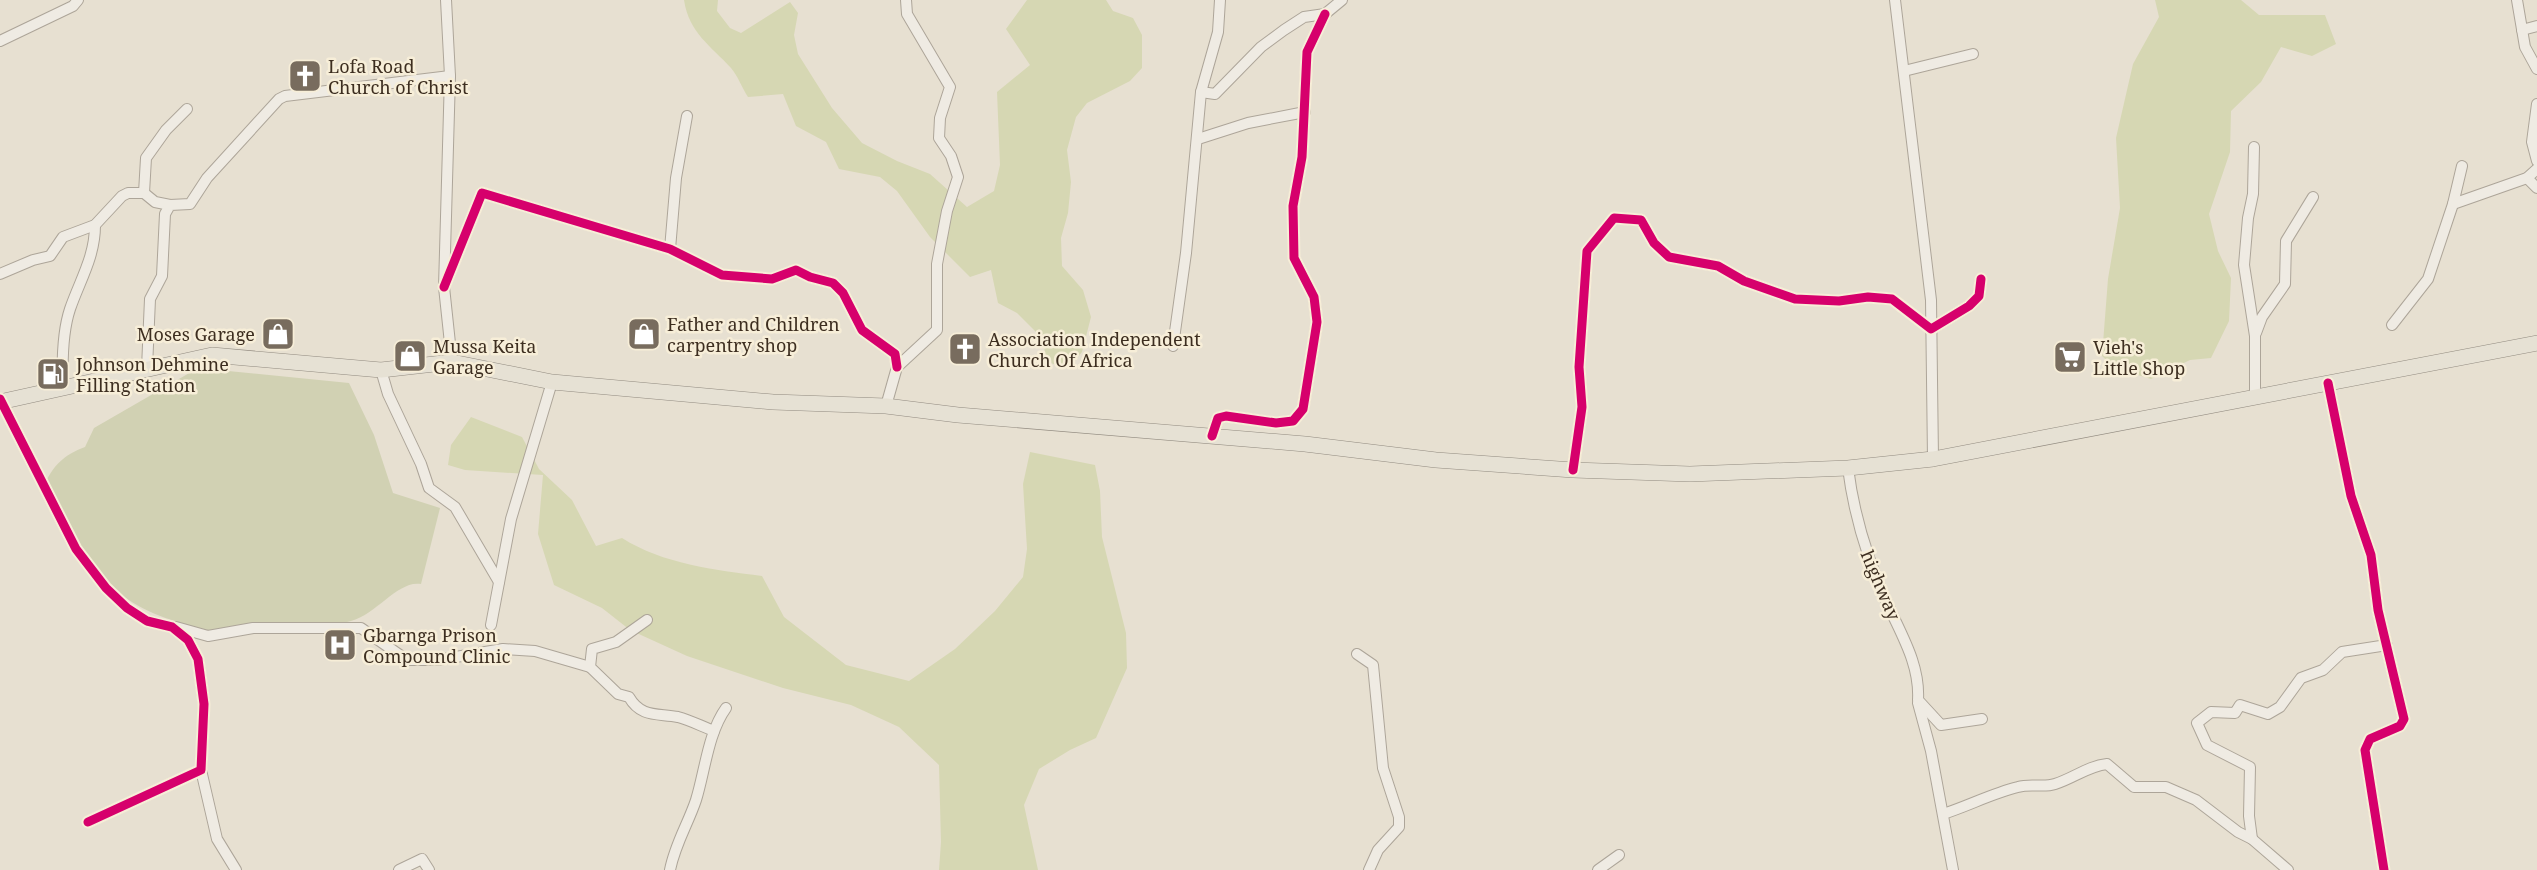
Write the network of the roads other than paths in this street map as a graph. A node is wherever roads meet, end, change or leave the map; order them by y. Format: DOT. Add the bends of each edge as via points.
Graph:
graph roads {
  1 [pos="78,0"];
  2 [pos="446,0"];
  3 [pos="906,0"];
  4 [pos="1220,0"];
  5 [pos="1342,0"];
  6 [pos="1895,0"];
  7 [pos="2517,0"];
  8 [pos="1325,14"];
  9 [pos="2537,26"];
  10 [pos="2522,30"];
  11 [pos="0,41"];
  12 [pos="1973,54"];
  13 [pos="2537,69"];
  14 [pos="1904,70"];
  15 [pos="450,76"];
  16 [pos="1201,92"];
  17 [pos="2537,104"];
  18 [pos="187,109"];
  19 [pos="1305,112"];
  20 [pos="687,116"];
  21 [pos="1198,139"];
  22 [pos="2254,147"];
  23 [pos="2537,161"];
  24 [pos="2462,166"];
  25 [pos="2537,170"];
  26 [pos="2527,178"];
  27 [pos="2537,188"];
  28 [pos="144,193"];
  29 [pos="2313,197"];
  30 [pos="2453,204"];
  31 [pos="170,205"];
  32 [pos="96,225"];
  33 [pos="670,249"];
  34 [pos="0,274"];
  35 [pos="1981,279"];
  36 [pos="444,287"];
  37 [pos="2392,324"];
  38 [pos="1931,329"];
  39 [pos="2255,336"];
  40 [pos="2537,343"];
  41 [pos="1173,346"];
  42 [pos="452,362"];
  43 [pos="897,367"];
  44 [pos="147,368"];
  45 [pos="381,370"];
  46 [pos="552,382"];
  47 [pos="2328,383"];
  48 [pos="63,387"];
  49 [pos="2255,399"];
  50 [pos="1,401"];
  51 [pos="886,406"];
  52 [pos="1212,436"];
  53 [pos="1933,459"];
  54 [pos="1848,468"];
  55 [pos="1573,470"];
  56 [pos="499,582"];
  57 [pos="647,620"];
  58 [pos="491,625"];
  59 [pos="172,627"];
  60 [pos="2387,645"];
  61 [pos="1357,654"];
  62 [pos="590,667"];
  63 [pos="1918,700"];
  64 [pos="726,708"];
  65 [pos="1983,719"];
  66 [pos="714,731"];
  67 [pos="201,771"];
  68 [pos="1943,814"];
  69 [pos="88,822"];
  70 [pos="2252,839"];
  71 [pos="1619,855"];
  72 [pos="237,870"];
  73 [pos="399,870"];
  74 [pos="429,870"];
  75 [pos="670,870"];
  76 [pos="1369,870"];
  77 [pos="1599,870"];
  78 [pos="1953,870"];
  79 [pos="2288,870"];
  80 [pos="2384,870"];
  1 -- 11 [label="street"];
  2 -- 15 [label="street"];
  3 -- 43 [label="street" via="907,14 950,87 940,118 939,138 958,177 946,211 938,264 937,330"];
  4 -- 16 [label="street" via="1218,32"];
  5 -- 8 [label="street"];
  6 -- 14 [label="street"];
  7 -- 10 [label="street"];
  8 -- 16 [label="street" via="1304,17 1284,30 1261,47 1215,94"];
  8 -- 19 [label="street" via="1307,52"];
  9 -- 10 [label="street"];
  10 -- 13 [label="street" via="2525,47"];
  12 -- 14 [label="street"];
  14 -- 38 [label="street" via="1931,300"];
  15 -- 31 [label="street" via="285,96 207,178 190,204"];
  15 -- 36 [label="street"];
  16 -- 21 [label="street"];
  17 -- 23 [label="street" via="2532,142"];
  18 -- 28 [label="street" via="146,158"];
  19 -- 21 [label="street" via="1248,123"];
  19 -- 52 [label="street" via="1293,206 1293,241 1294,258 1314,297 1317,322 1303,409 1293,421 1276,423 1218,418"];
  20 -- 33 [label="street" via="676,178"];
  21 -- 41 [label="street"];
  22 -- 39 [label="street" via="2253,194 2244,247"];
  24 -- 30 [label="street"];
  25 -- 26 [label="street"];
  26 -- 27 [label="street"];
  26 -- 30 [label="street"];
  28 -- 31 [label="street" via="155,202"];
  28 -- 32 [label="street" via="122,196"];
  29 -- 39 [label="street" via="2286,242 2285,284 2262,317"];
  30 -- 37 [label="street" via="2428,279"];
  31 -- 44 [label="street" via="165,214 162,276 150,299"];
  32 -- 34 [label="street" via="63,237 50,256"];
  32 -- 48 [label="street" via="93,252 65,330"];
  33 -- 36 [label="street" via="482,193"];
  33 -- 43 [label="street" via="722,275 772,279 796,270 833,283 843,293 862,330 895,354"];
  35 -- 38 [label="street" via="1979,296 1969,306"];
  36 -- 42 [label="street"];
  38 -- 53 [label="street"];
  38 -- 55 [label="street" via="1892,299 1795,299 1744,281 1718,266 1669,257 1654,243 1641,220 1614,218 1587,251 1579,367 1582,407"];
  39 -- 49 [label="street"];
  40 -- 47 [label="main road"];
  42 -- 45 [label="main road"];
  42 -- 46 [label="main road"];
  43 -- 51 [label="street"];
  44 -- 45 [label="main road" via="212,355"];
  44 -- 48 [label="main road"];
  45 -- 56 [label="street" via="429,488 455,507"];
  46 -- 51 [label="main road" via="773,402"];
  46 -- 56 [label="street" via="511,519"];
  47 -- 49 [label="main road"];
  47 -- 60 [label="street" via="2351,496 2371,555 2373,584"];
  48 -- 50 [label="main road"];
  49 -- 53 [label="main road"];
  50 -- 59 [label="street" via="76,549 106,588 147,621"];
  51 -- 52 [label="main road"];
  52 -- 55 [label="main road"];
  53 -- 54 [label="main road"];
  54 -- 55 [label="main road" via="1690,474"];
  54 -- 63 [label="street, highway" via="1861,537 1909,646"];
  56 -- 58 [label="street"];
  57 -- 62 [label="street" via="616,642 592,649"];
  59 -- 62 [label="street" via="208,636 253,628 362,628 407,660 438,660 503,649 535,651"];
  59 -- 67 [label="street" via="188,640 198,659 204,704"];
  60 -- 70 [label="street" via="2342,652 2323,670 2301,678 2280,708 2268,714 2240,705 2235,713 2211,712 2197,723 2207,745 2250,767"];
  60 -- 80 [label="street" via="2404,719 2400,726 2370,740 2365,750"];
  61 -- 76 [label="street" via="1373,664 1383,768 1399,817 1399,827 1378,850"];
  62 -- 66 [label="street" via="618,694 629,697 635,708 657,717 678,717"];
  63 -- 65 [label="street" via="1941,725"];
  63 -- 68 [label="street, highway"];
  64 -- 66 [label="street"];
  66 -- 75 [label="street" via="696,800 675,846"];
  67 -- 69 [label="street"];
  67 -- 72 [label="street" via="217,839"];
  68 -- 70 [label="street" via="2017,787 2047,787 2064,782 2094,766 2108,764 2134,787 2166,787 2196,800"];
  68 -- 78 [label="street, highway"];
  70 -- 79 [label="street"];
  71 -- 77 [label="street"];
  73 -- 74 [label="street" via="422,859"];
}
